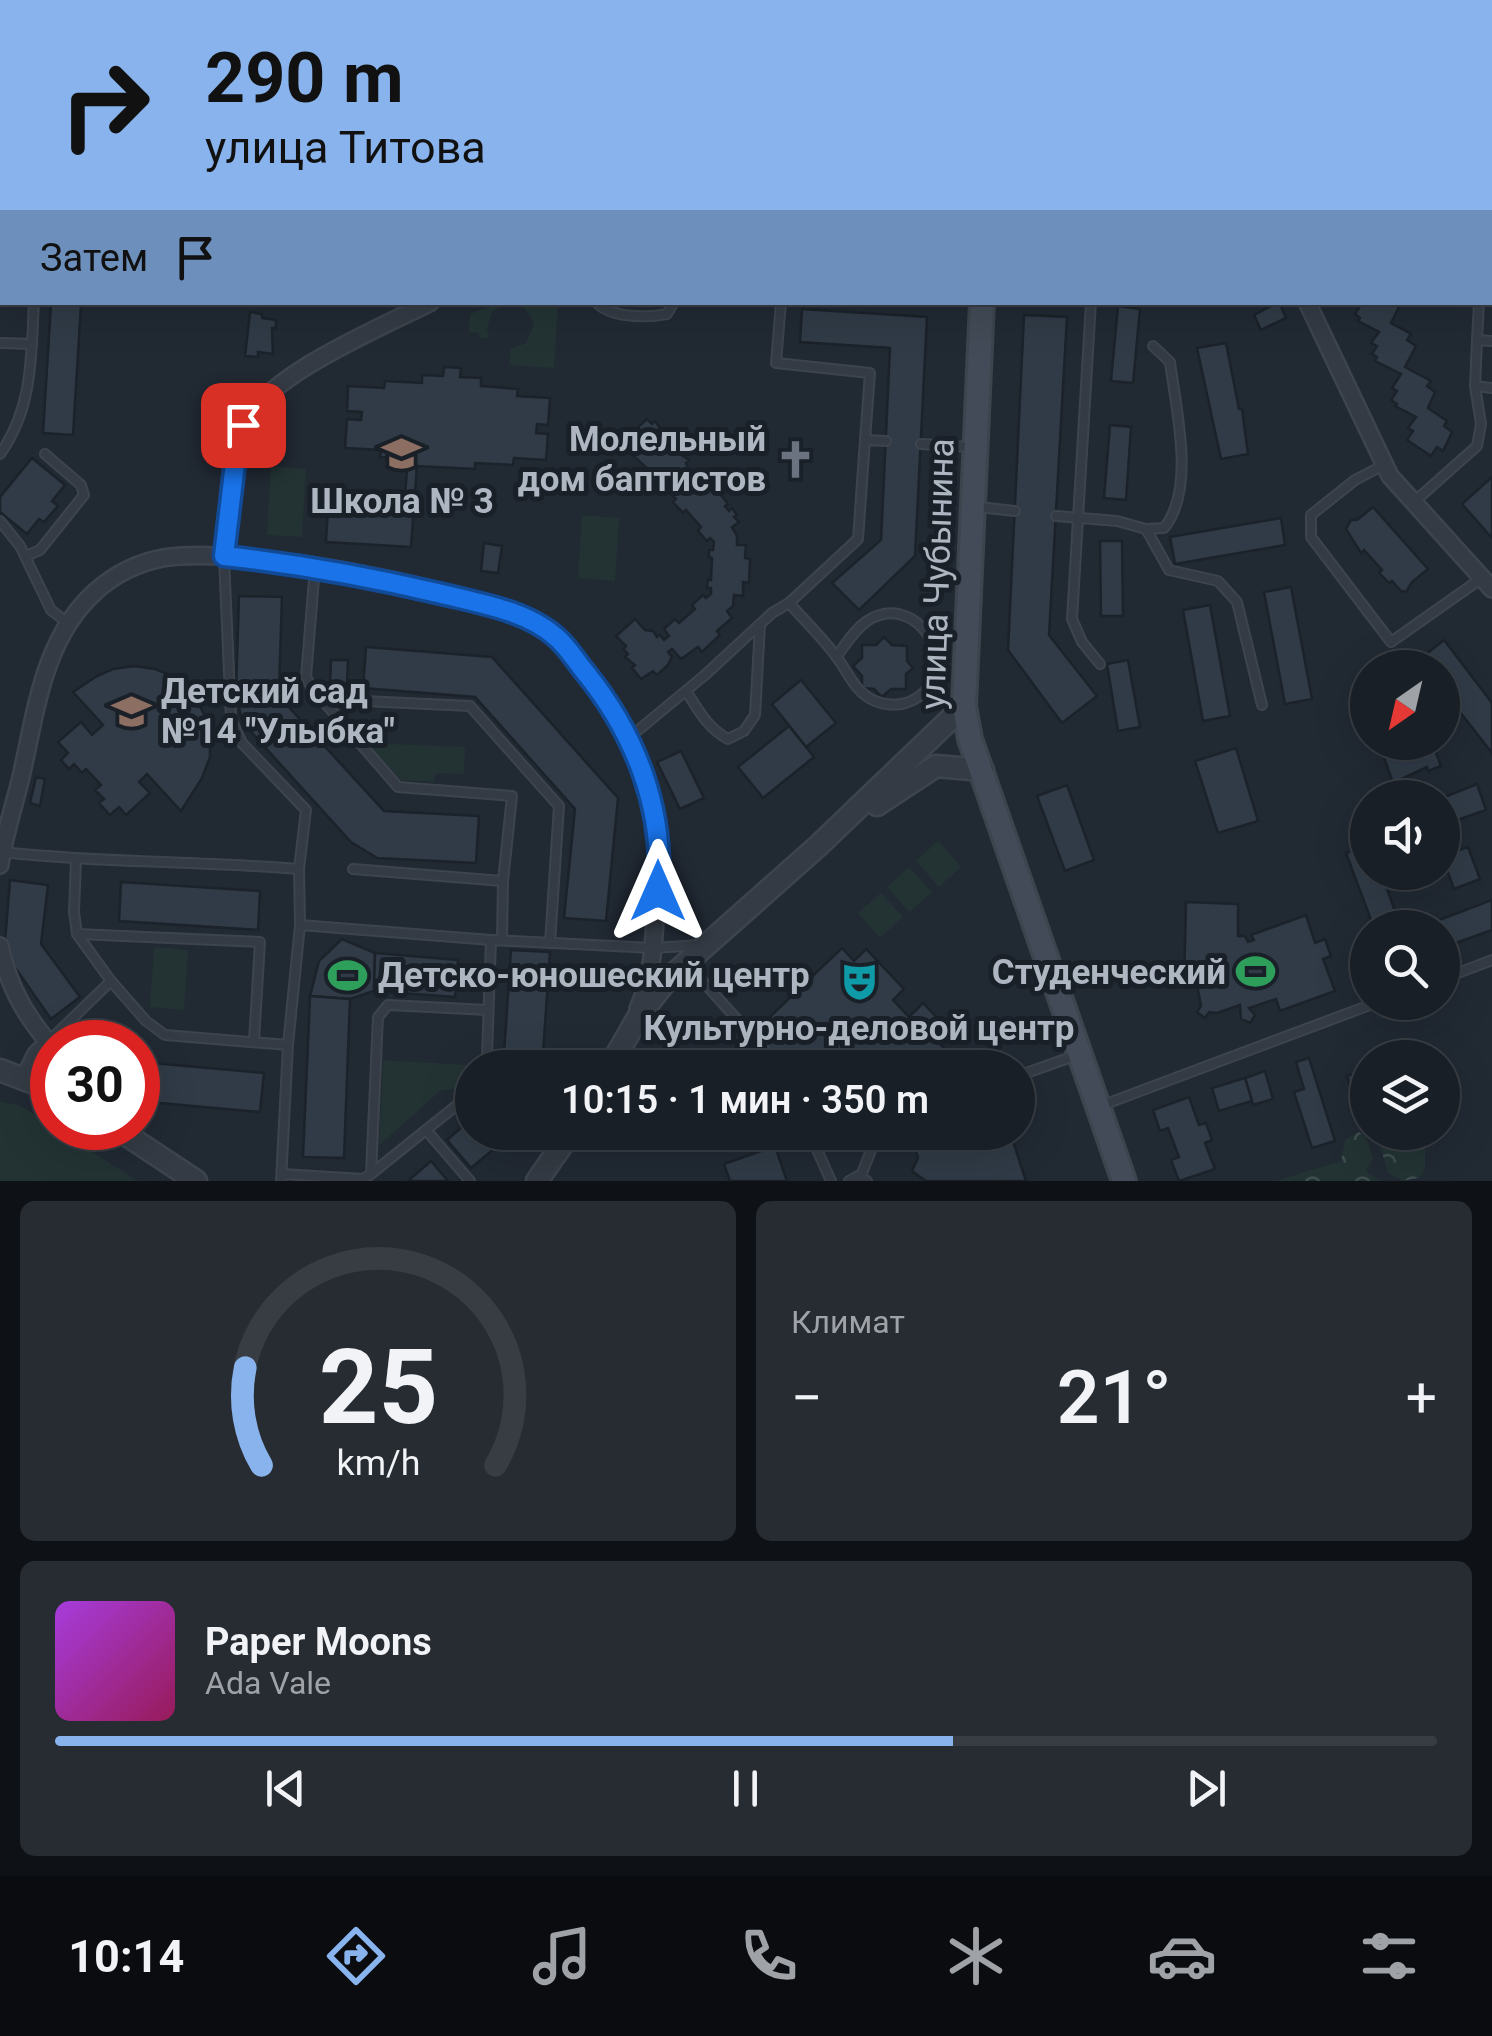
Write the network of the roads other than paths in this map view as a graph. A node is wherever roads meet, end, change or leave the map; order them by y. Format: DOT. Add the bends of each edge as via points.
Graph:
graph roads {
  1 [pos="34,305"];
  2 [pos="425,305"];
  3 [pos="598,305"];
  4 [pos="672,305"];
  5 [pos="782,305"];
  6 [pos="982,305"];
  7 [pos="1091,305"];
  8 [pos="1308,305"];
  9 [pos="1480,305"];
  10 [pos="1477,340"];
  11 [pos="1492,342"];
  12 [pos="0,343"];
  13 [pos="32,344"];
  14 [pos="1152,346"];
  15 [pos="1476,386"];
  16 [pos="1492,388"];
  17 [pos="865,440"];
  18 [pos="886,441"];
  19 [pos="921,444"];
  20 [pos="975,448"];
  21 [pos="0,454"];
  22 [pos="45,454"];
  23 [pos="1384,464"];
  24 [pos="1414,502"];
  25 [pos="973,506"];
  26 [pos="1015,511"];
  27 [pos="1056,516"];
  28 [pos="1078,519"];
  29 [pos="0,521"];
  30 [pos="1146,530"];
  31 [pos="26,556"];
  32 [pos="224,556"];
  33 [pos="315,566"];
  34 [pos="1487,584"];
  35 [pos="789,602"];
  36 [pos="68,623"];
  37 [pos="760,625"];
  38 [pos="836,656"];
  39 [pos="1100,664"];
  40 [pos="686,690"];
  41 [pos="321,699"];
  42 [pos="1262,705"];
  43 [pos="964,706"];
  44 [pos="630,737"];
  45 [pos="982,770"];
  46 [pos="818,846"];
  47 [pos="1,859"];
  48 [pos="76,860"];
  49 [pos="300,869"];
  50 [pos="354,869"];
  51 [pos="503,880"];
  52 [pos="300,926"];
  53 [pos="77,934"];
  54 [pos="491,940"];
  55 [pos="502,940"];
  56 [pos="550,943"];
  57 [pos="704,944"];
  58 [pos="0,946"];
  59 [pos="653,948"];
  60 [pos="1492,960"];
  61 [pos="685,962"];
  62 [pos="1460,972"];
  63 [pos="111,981"];
  64 [pos="488,1010"];
  65 [pos="1350,1012"];
  66 [pos="32,1020"];
  67 [pos="71,1020"];
  68 [pos="627,1036"];
  69 [pos="254,1041"];
  70 [pos="1266,1044"];
  71 [pos="288,1045"];
  72 [pos="488,1050"];
  73 [pos="620,1050"];
  74 [pos="764,1050"];
  75 [pos="1080,1054"];
  76 [pos="1269,1057"];
  77 [pos="30,1066"];
  78 [pos="0,1070"];
  79 [pos="1035,1070"];
  80 [pos="24,1078"];
  81 [pos="30,1081"];
  82 [pos="455,1107"];
  83 [pos="1098,1107"];
  84 [pos="426,1130"];
  85 [pos="149,1150"];
  86 [pos="559,1150"];
  87 [pos="817,1150"];
  88 [pos="873,1150"];
  89 [pos="371,1174"];
  90 [pos="282,1178"];
  91 [pos="864,1178"];
  92 [pos="196,1181"];
  93 [pos="470,1181"];
  94 [pos="537,1181"];
  95 [pos="832,1181"];
  96 [pos="849,1181"];
  97 [pos="1124,1181"];
  1 -- 13 [label="lane"];
  2 -- 32 [label="street" via="319,358 257,406 237,446"];
  3 -- 4 [label="lane" via="613,313 656,316"];
  5 -- 17 [label="lane" via="776,363 870,373"];
  6 -- 20 [label="main road, улица Чубынина"];
  7 -- 28 [label="lane"];
  8 -- 23 [label="street"];
  9 -- 10 [label="lane"];
  10 -- 11 [label="lane"];
  10 -- 15 [label="lane"];
  12 -- 13 [label="lane"];
  13 -- 21 [label="lane" via="26,403"];
  14 -- 30 [label="lane" via="1170,362 1182,470 1177,513 1164,528"];
  15 -- 16 [label="lane"];
  15 -- 24 [label="lane" via="1477,446"];
  17 -- 18 [label="lane"];
  17 -- 35 [label="lane" via="858,538"];
  19 -- 20 [label="lane"];
  20 -- 25 [label="main road, улица Чубынина"];
  22 -- 31 [label="lane" via="84,495 40,550"];
  23 -- 24 [label="street"];
  23 -- 34 [label="lane" via="1310,515 1311,537 1391,642"];
  24 -- 34 [label="street"];
  25 -- 26 [label="lane"];
  25 -- 43 [label="main road, улица Чубынина"];
  27 -- 28 [label="lane"];
  28 -- 30 [label="lane"];
  28 -- 39 [label="lane" via="1072,619"];
  29 -- 31 [label="lane"];
  30 -- 42 [label="lane" via="1169,570 1218,581 1237,602"];
  31 -- 36 [label="lane" via="46,602"];
  32 -- 33 [label="street"];
  32 -- 36 [label="street" via="164,558 130,568 99,588"];
  32 -- 49 [label="lane" via="231,719 242,743 306,810"];
  33 -- 41 [label="lane" via="306,677"];
  33 -- 44 [label="street" via="512,613 555,636"];
  35 -- 37 [label="lane"];
  35 -- 38 [label="lane"];
  36 -- 47 [label="street" via="43,682"];
  37 -- 40 [label="lane"];
  37 -- 40 [label="lane" via="754,715 744,731 728,739 718,734"];
  38 -- 38 [label="lane" via="863,694 892,704 921,696 938,658 918,622 890,614 868,620"];
  40 -- 44 [label="lane"];
  41 -- 51 [label="lane" via="398,787 512,796"];
  41 -- 56 [label="lane" via="470,706 559,806"];
  43 -- 45 [label="main road, улица Чубынина"];
  43 -- 46 [label="street"];
  44 -- 59 [label="street" via="651,794 660,862"];
  45 -- 46 [label="street" via="928,770"];
  45 -- 75 [label="main road, улица Чубынина"];
  46 -- 57 [label="street"];
  47 -- 48 [label="lane"];
  48 -- 49 [label="lane"];
  48 -- 53 [label="lane"];
  49 -- 52 [label="lane"];
  50 -- 51 [label="lane"];
  51 -- 55 [label="lane"];
  52 -- 54 [label="lane"];
  52 -- 71 [label="lane"];
  53 -- 63 [label="lane"];
  53 -- 69 [label="lane" via="260,942"];
  54 -- 55 [label="lane"];
  54 -- 64 [label="lane"];
  55 -- 56 [label="lane"];
  56 -- 59 [label="lane"];
  57 -- 59 [label="lane"];
  57 -- 61 [label="street"];
  58 -- 66 [label="street" via="7,976"];
  59 -- 68 [label="street" via="653,970"];
  60 -- 62 [label="lane"];
  61 -- 68 [label="street"];
  61 -- 74 [label="lane"];
  63 -- 67 [label="lane"];
  63 -- 69 [label="lane" via="165,1036"];
  64 -- 72 [label="lane"];
  64 -- 89 [label="lane" via="388,1006 378,1017"];
  65 -- 70 [label="lane"];
  68 -- 73 [label="street"];
  69 -- 71 [label="lane"];
  70 -- 76 [label="lane"];
  70 -- 83 [label="lane"];
  71 -- 90 [label="lane"];
  75 -- 79 [label="lane"];
  75 -- 83 [label="main road, улица Чубынина"];
  77 -- 80 [label="street"];
  78 -- 80 [label="street"];
  80 -- 81 [label="street"];
  82 -- 84 [label="lane"];
  83 -- 97 [label="main road, улица Чубынина"];
  84 -- 89 [label="lane"];
  84 -- 93 [label="lane"];
  85 -- 92 [label="street"];
  86 -- 94 [label="street"];
  87 -- 95 [label="lane"];
  88 -- 91 [label="lane"];
  89 -- 90 [label="lane"];
  91 -- 96 [label="lane"];
}
